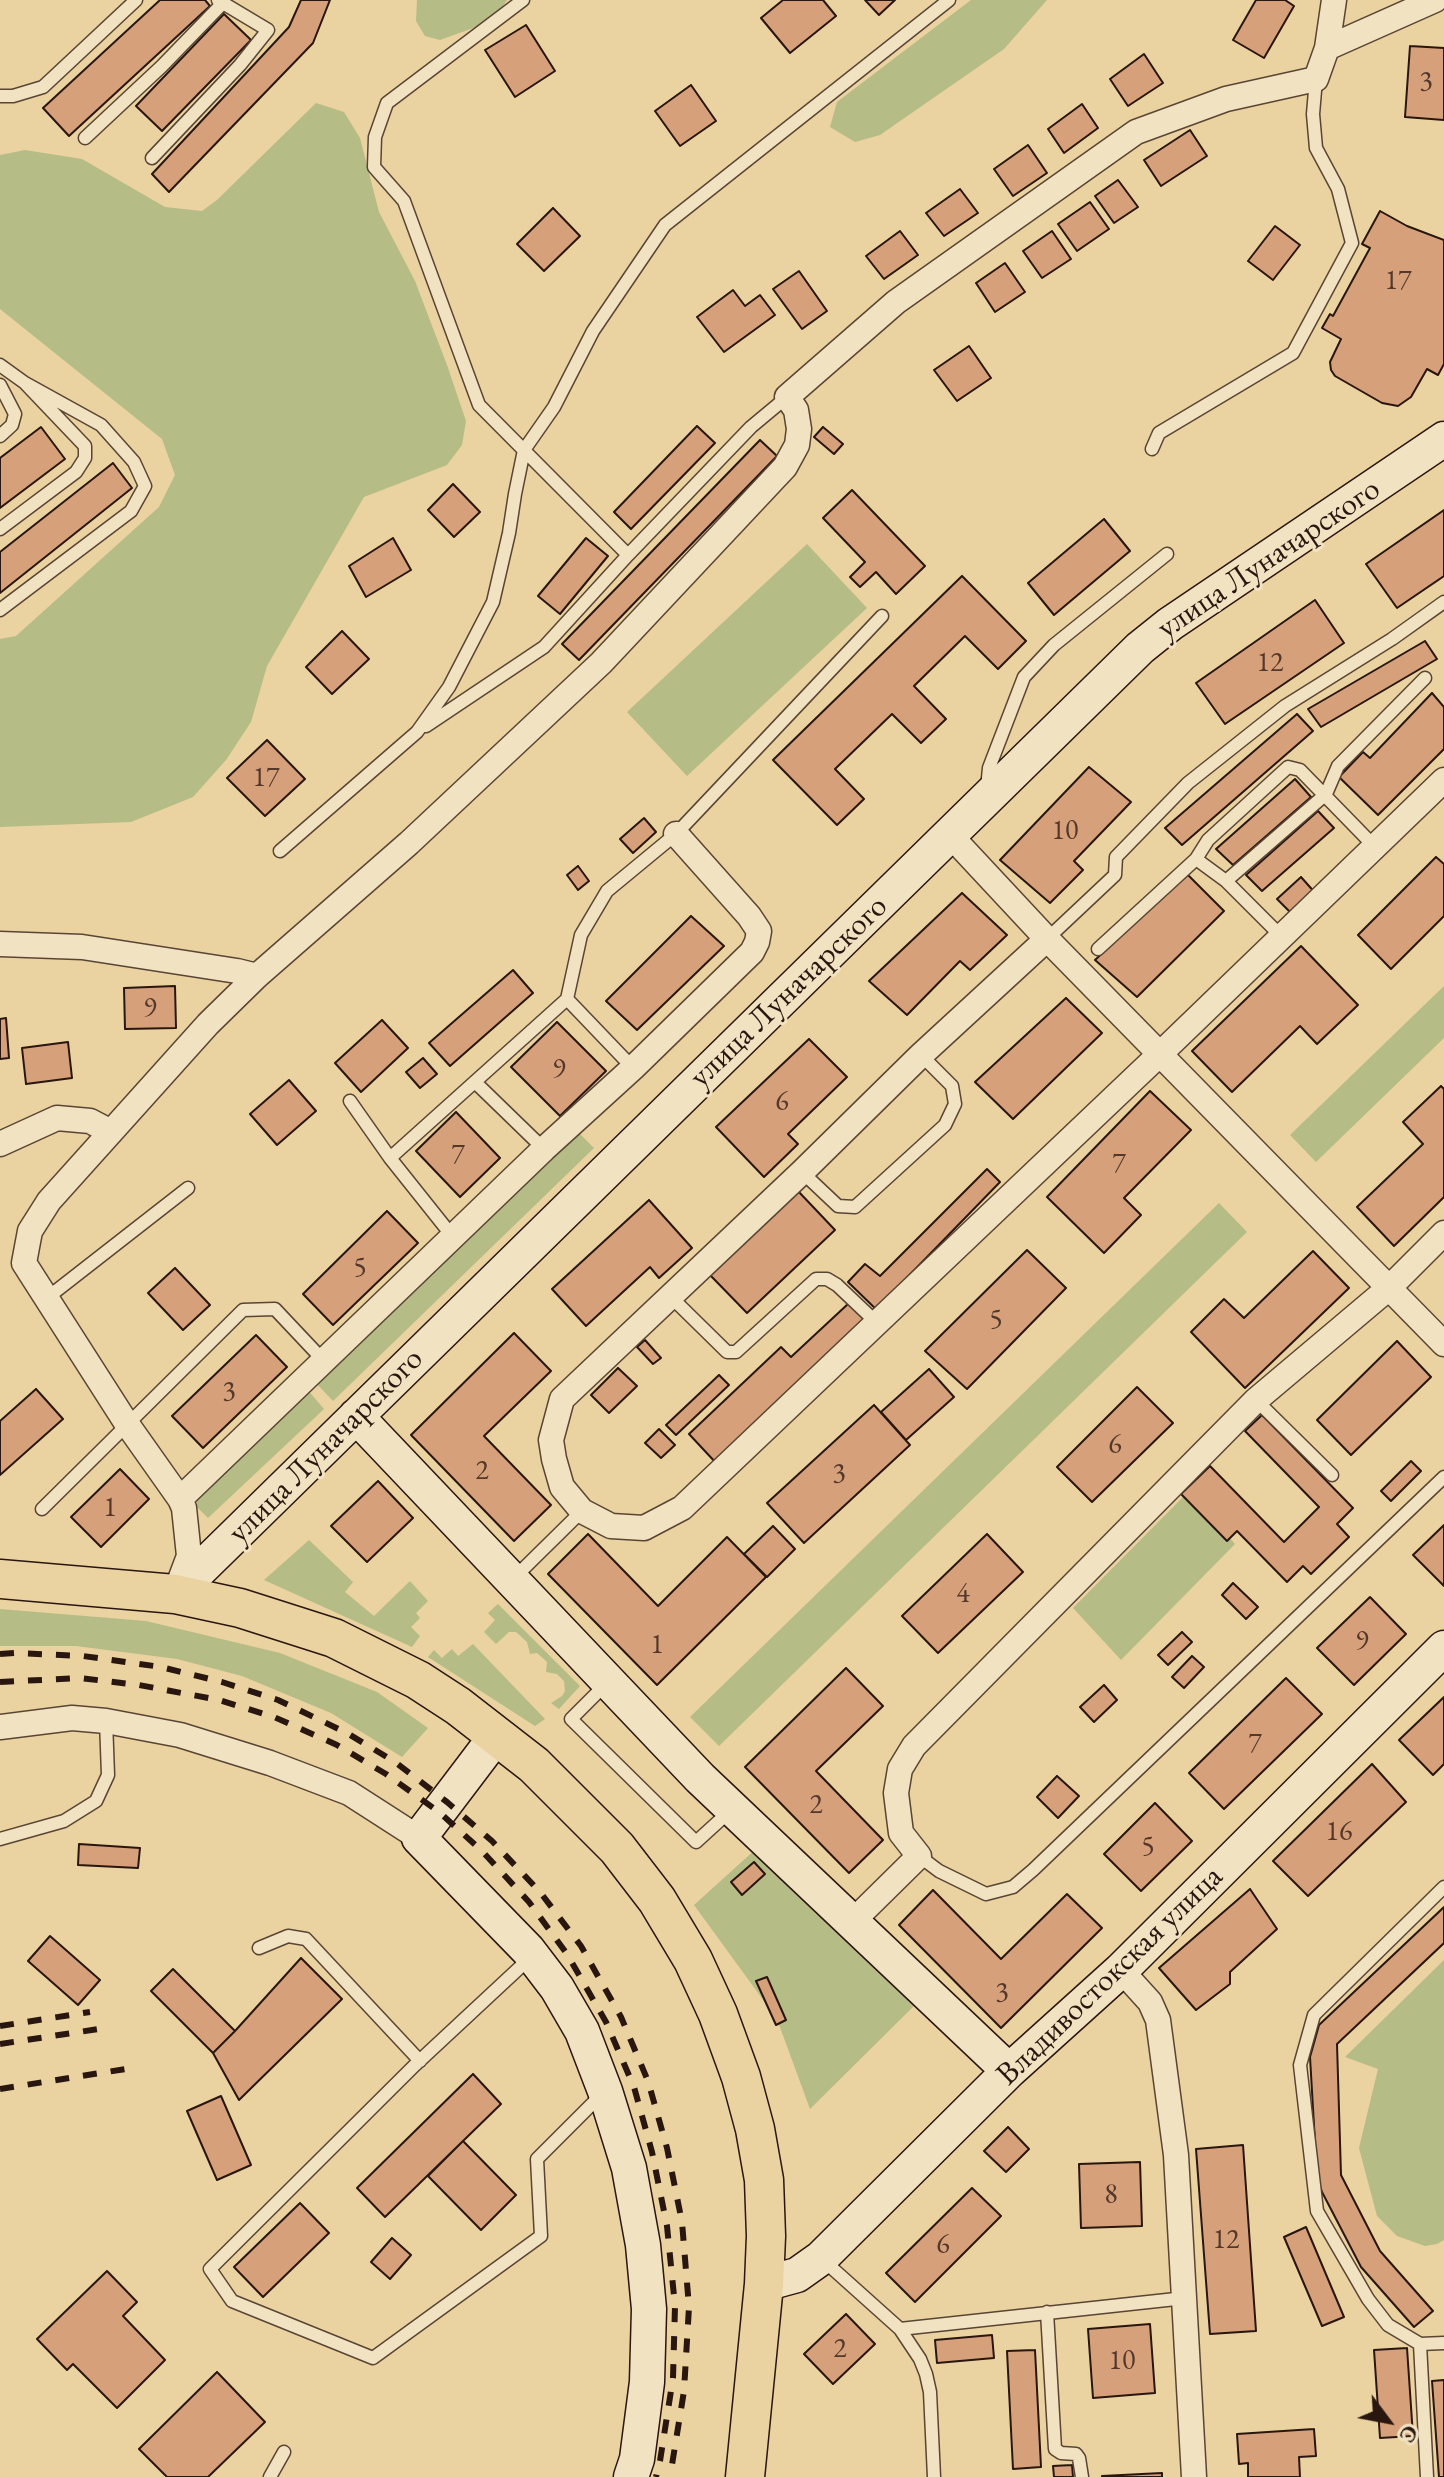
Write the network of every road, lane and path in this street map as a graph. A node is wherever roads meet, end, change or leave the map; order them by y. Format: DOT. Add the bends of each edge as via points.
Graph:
graph roads {
  1 [pos="136,0"];
  2 [pos="523,0"];
  3 [pos="949,0"];
  4 [pos="1334,0"];
  5 [pos="1435,0"];
  6 [pos="220,2"];
  7 [pos="1327,48"];
  8 [pos="1316,79"];
  9 [pos="0,96"];
  10 [pos="85,138"];
  11 [pos="152,158"];
  12 [pos="0,365"];
  13 [pos="25,383"];
  14 [pos="0,385"];
  15 [pos="787,397"];
  16 [pos="0,436"];
  17 [pos="1444,439"];
  18 [pos="1152,449"];
  19 [pos="524,450"];
  20 [pos="0,529"];
  21 [pos="1167,554"];
  22 [pos="628,555"];
  23 [pos="1444,602"];
  24 [pos="0,610"];
  25 [pos="882,616"];
  26 [pos="1425,678"];
  27 [pos="417,732"];
  28 [pos="1444,780"];
  29 [pos="1326,794"];
  30 [pos="986,799"];
  31 [pos="676,834"];
  32 [pos="950,835"];
  33 [pos="1375,847"];
  34 [pos="280,851"];
  35 [pos="1196,859"];
  36 [pos="1226,881"];
  37 [pos="1282,937"];
  38 [pos="1047,939"];
  39 [pos="0,944"];
  40 [pos="1098,949"];
  41 [pos="257,976"];
  42 [pos="567,999"];
  43 [pos="1161,1053"];
  44 [pos="921,1055"];
  45 [pos="633,1068"];
  46 [pos="476,1083"];
  47 [pos="350,1101"];
  48 [pos="111,1132"];
  49 [pos="0,1144"];
  50 [pos="544,1149"];
  51 [pos="390,1158"];
  52 [pos="802,1172"];
  53 [pos="188,1188"];
  54 [pos="1444,1233"];
  55 [pos="453,1237"];
  56 [pos="1390,1287"];
  57 [pos="670,1296"];
  58 [pos="47,1298"];
  59 [pos="877,1323"];
  60 [pos="1444,1344"];
  61 [pos="324,1361"];
  62 [pos="1256,1400"];
  63 [pos="356,1416"];
  64 [pos="127,1424"];
  65 [pos="1332,1475"];
  66 [pos="1444,1477"];
  67 [pos="180,1499"];
  68 [pos="42,1509"];
  69 [pos="582,1511"];
  70 [pos="0,1579"];
  71 [pos="511,1580"];
  72 [pos="175,1594"];
  73 [pos="1444,1648"];
  74 [pos="608,1683"];
  75 [pos="106,1721"];
  76 [pos="0,1727"];
  77 [pos="497,1735"];
  78 [pos="732,1809"];
  79 [pos="419,1838"];
  80 [pos="0,1839"];
  81 [pos="919,1856"];
  82 [pos="1444,1887"];
  83 [pos="852,1922"];
  84 [pos="259,1948"];
  85 [pos="532,1956"];
  86 [pos="1121,1970"];
  87 [pos="420,2061"];
  88 [pos="1009,2071"];
  89 [pos="605,2091"];
  90 [pos="821,2258"];
  91 [pos="764,2284"];
  92 [pos="1185,2298"];
  93 [pos="1047,2312"];
  94 [pos="900,2329"];
  95 [pos="1444,2343"];
  96 [pos="1420,2344"];
  97 [pos="284,2452"];
  98 [pos="270,2477"];
  99 [pos="631,2477"];
  100 [pos="745,2477"];
  101 [pos="934,2477"];
  102 [pos="1082,2477"];
  103 [pos="1194,2477"];
  104 [pos="1427,2477"];
  1 -- 9 [label="lane" via="43,87"];
  2 -- 19 [label="lane" via="387,103 375,137 374,167 404,201 479,405"];
  3 -- 19 [label="lane" via="665,225 593,331 554,407"];
  4 -- 7 [label="street"];
  5 -- 7 [label="street"];
  6 -- 10 [label="lane"];
  6 -- 11 [label="lane" via="268,30"];
  7 -- 8 [label="street"];
  8 -- 15 [label="street" via="1226,99 1136,132 896,302"];
  8 -- 18 [label="lane" via="1316,148 1338,189 1352,243 1293,353 1159,433"];
  12 -- 13 [label="lane"];
  13 -- 20 [label="lane" via="85,446 85,458 76,472"];
  13 -- 24 [label="lane" via="101,425 134,462 145,486 131,511"];
  14 -- 16 [label="lane" via="15,414"];
  15 -- 22 [label="lane" via="751,427"];
  15 -- 41 [label="street" via="799,429 785,467 601,663"];
  17 -- 30 [label="main road, улица Луначарского" via="1170,624"];
  19 -- 22 [label="lane"];
  19 -- 27 [label="lane" via="493,602 449,687"];
  21 -- 30 [label="lane" via="1054,645 1024,677 989,768"];
  22 -- 27 [label="lane" via="544,647"];
  23 -- 38 [label="lane" via="1285,706 1188,783 1116,857 1115,875"];
  25 -- 31 [label="lane"];
  26 -- 29 [label="lane" via="1338,766"];
  27 -- 34 [label="lane"];
  28 -- 33 [label="street"];
  29 -- 33 [label="lane"];
  29 -- 35 [label="lane" via="1300,770 1288,767 1208,840"];
  29 -- 36 [label="lane"];
  30 -- 32 [label="main road, улица Луначарского"];
  31 -- 42 [label="lane" via="607,891 581,935"];
  31 -- 45 [label="street" via="749,916 759,931 757,942"];
  32 -- 38 [label="street"];
  32 -- 63 [label="main road, улица Луначарского"];
  33 -- 37 [label="street"];
  35 -- 36 [label="lane"];
  35 -- 40 [label="lane"];
  36 -- 37 [label="lane"];
  37 -- 43 [label="street"];
  38 -- 43 [label="street"];
  38 -- 44 [label="street"];
  39 -- 41 [label="street" via="82,947"];
  41 -- 48 [label="street"];
  42 -- 45 [label="lane"];
  42 -- 46 [label="lane"];
  43 -- 56 [label="street"];
  43 -- 59 [label="street"];
  44 -- 52 [label="street"];
  44 -- 52 [label="lane" via="952,1086 955,1104 945,1125 855,1207 838,1206"];
  45 -- 50 [label="street"];
  46 -- 50 [label="lane"];
  46 -- 51 [label="lane"];
  47 -- 51 [label="lane"];
  48 -- 49 [label="street" via="90,1121 57,1118"];
  48 -- 58 [label="street" via="49,1201 30,1231 24,1263"];
  50 -- 55 [label="street"];
  51 -- 55 [label="lane"];
  52 -- 57 [label="street"];
  53 -- 58 [label="lane"];
  54 -- 56 [label="street"];
  55 -- 61 [label="street"];
  56 -- 60 [label="street"];
  56 -- 62 [label="street"];
  57 -- 59 [label="lane" via="727,1352 736,1352 816,1279 837,1285"];
  57 -- 69 [label="street" via="562,1399 551,1440 554,1459 562,1487"];
  58 -- 64 [label="street"];
  59 -- 69 [label="street" via="682,1508 644,1528 611,1526"];
  61 -- 64 [label="lane" via="275,1309 243,1310"];
  61 -- 67 [label="street"];
  62 -- 65 [label="lane"];
  62 -- 81 [label="street" via="914,1746 900,1769 896,1793 901,1833"];
  63 -- 71 [label="main road"];
  63 -- 72 [label="main road, улица Луначарского"];
  64 -- 67 [label="street"];
  64 -- 68 [label="lane"];
  66 -- 81 [label="lane" via="1013,1887 986,1894"];
  67 -- 72 [label="street" via="189,1556"];
  69 -- 71 [label="lane"];
  70 -- 72 [label="main road"];
  71 -- 74 [label="main road"];
  72 -- 77 [label="main road" via="334,1638 418,1680"];
  73 -- 86 [label="main road, Владивостокская улица"];
  74 -- 78 [label="main road"];
  74 -- 78 [label="lane" via="571,1719 696,1842"];
  75 -- 76 [label="street" via="72,1718"];
  75 -- 79 [label="street" via="180,1735 270,1763 349,1793"];
  75 -- 80 [label="lane" via="108,1775 96,1801 64,1821"];
  77 -- 79 [label="main road"];
  77 -- 91 [label="main road" via="617,1848 693,1960 718,2014 755,2129 764,2180"];
  78 -- 83 [label="main road"];
  79 -- 85 [label="main road"];
  81 -- 83 [label="street"];
  82 -- 96 [label="lane" via="1314,2015 1300,2065 1317,2211 1377,2312"];
  83 -- 88 [label="main road"];
  84 -- 87 [label="lane" via="288,1936 306,1939"];
  85 -- 87 [label="lane"];
  85 -- 89 [label="main road" via="582,2031"];
  86 -- 88 [label="main road, Владивостокская улица"];
  86 -- 92 [label="street" via="1150,2002 1158,2020 1176,2155"];
  87 -- 89 [label="lane" via="210,2269 232,2301 373,2358 541,2236 537,2159"];
  88 -- 90 [label="main road, Владивостокская улица"];
  89 -- 99 [label="main road" via="629,2168 649,2309 647,2382"];
  90 -- 91 [label="main road, Владивостокская улица" via="797,2275"];
  90 -- 94 [label="lane"];
  91 -- 100 [label="main road"];
  92 -- 93 [label="lane"];
  92 -- 103 [label="street"];
  93 -- 94 [label="lane"];
  93 -- 102 [label="lane" via="1055,2449 1076,2454"];
  94 -- 101 [label="lane" via="926,2374"];
  95 -- 96 [label="lane"];
  96 -- 104 [label="lane"];
  97 -- 98 [label="lane"];
}
